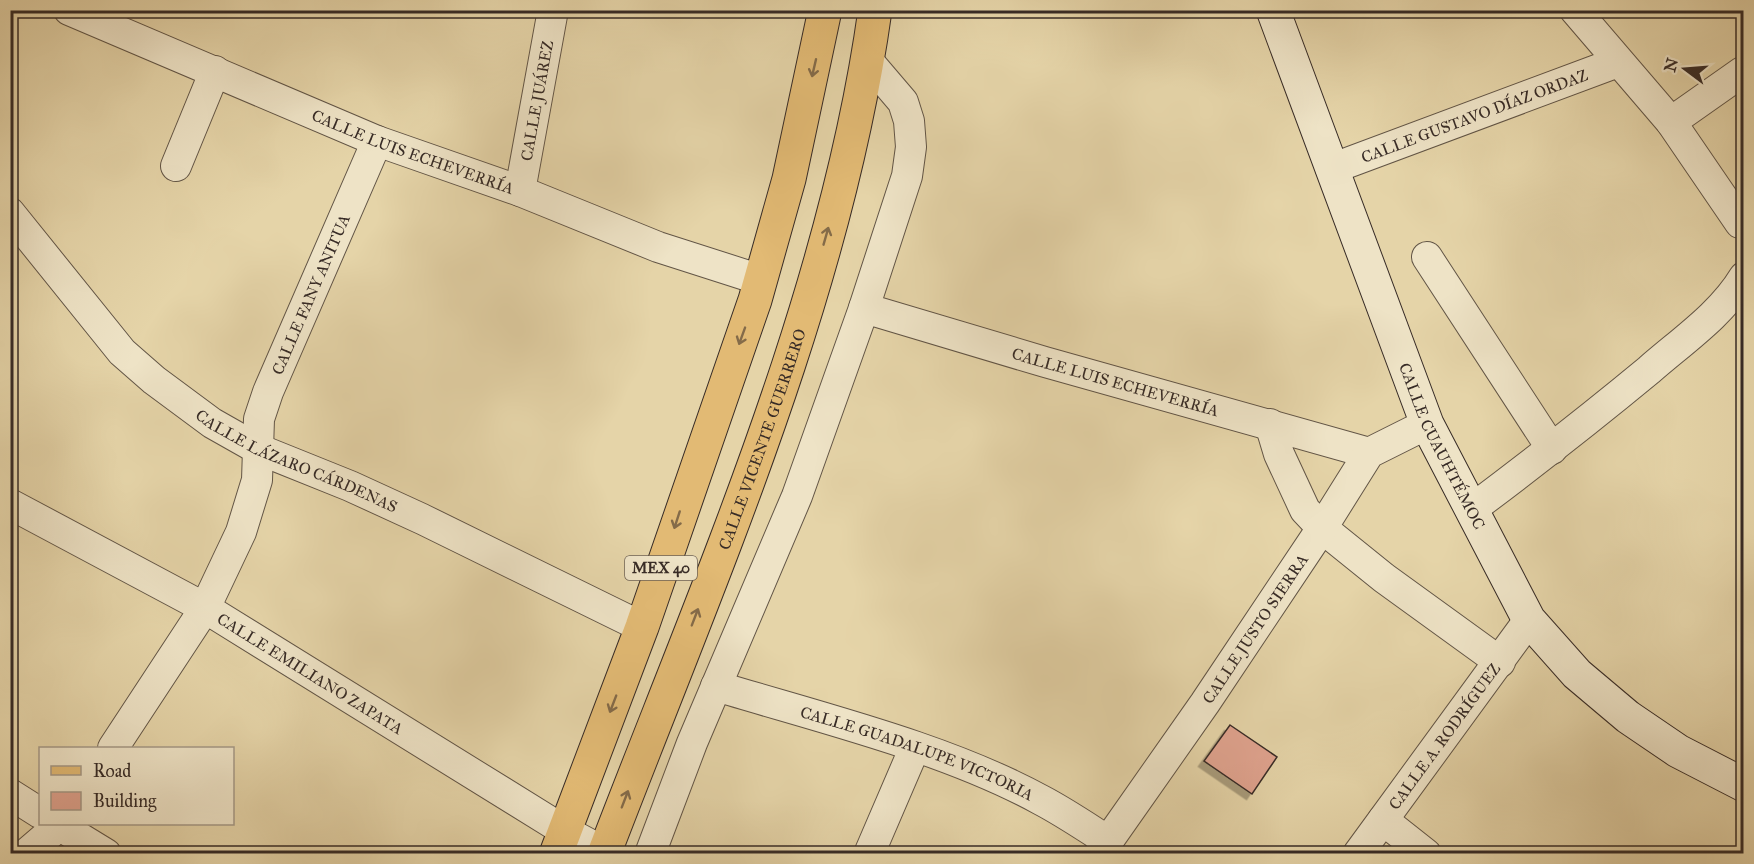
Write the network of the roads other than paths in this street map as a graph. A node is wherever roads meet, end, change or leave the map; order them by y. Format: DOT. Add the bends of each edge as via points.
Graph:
graph roads {
  1 [pos="69,10"];
  2 [pos="553,10"];
  3 [pos="825,10"];
  4 [pos="875,10"];
  5 [pos="1273,10"];
  6 [pos="1575,10"];
  7 [pos="868,61"];
  8 [pos="1618,62"];
  9 [pos="215,70"];
  10 [pos="1742,72"];
  11 [pos="1671,122"];
  12 [pos="377,141"];
  13 [pos="176,166"];
  14 [pos="1331,169"];
  15 [pos="520,191"];
  16 [pos="10,213"];
  17 [pos="1742,224"];
  18 [pos="1427,257"];
  19 [pos="1743,277"];
  20 [pos="761,280"];
  21 [pos="864,308"];
  22 [pos="1270,424"];
  23 [pos="1427,424"];
  24 [pos="258,449"];
  25 [pos="1552,449"];
  26 [pos="1369,453"];
  27 [pos="10,504"];
  28 [pos="1472,509"];
  29 [pos="1322,528"];
  30 [pos="205,608"];
  31 [pos="1529,620"];
  32 [pos="642,627"];
  33 [pos="1500,662"];
  34 [pos="716,686"];
  35 [pos="114,747"];
  36 [pos="915,747"];
  37 [pos="1743,785"];
  38 [pos="10,794"];
  39 [pos="39,812"];
  40 [pos="1383,820"];
  41 [pos="51,825"];
  42 [pos="60,825"];
  43 [pos="560,842"];
  44 [pos="1104,847"];
  45 [pos="604,853"];
  46 [pos="27,854"];
  47 [pos="106,854"];
  48 [pos="650,854"];
  49 [pos="869,854"];
  50 [pos="1358,854"];
  51 [pos="1426,854"];
  1 -- 9 [label="street, CALLE LUIS ECHEVERRÍA"];
  2 -- 15 [label="street, CALLE JUÁREZ"];
  3 -- 20 [label="main road, MEX 40, one-way" via="789,179"];
  4 -- 7 [label="main road, CALLE VICENTE GUERRERO / MEX 40"];
  5 -- 14 [label="street, CALLE CUAUHTÉMOC"];
  6 -- 8 [label="street"];
  7 -- 21 [label="street" via="903,102 911,147 907,176"];
  45 -- 7 [label="main road, CALLE VICENTE GUERRERO / MEX 40, one-way" via="784,377 835,207"];
  8 -- 11 [label="street"];
  8 -- 14 [label="street, CALLE GUSTAVO DÍAZ ORDAZ"];
  9 -- 12 [label="street, CALLE LUIS ECHEVERRÍA"];
  9 -- 13 [label="street"];
  10 -- 11 [label="street"];
  11 -- 17 [label="street"];
  12 -- 15 [label="street, CALLE LUIS ECHEVERRÍA"];
  12 -- 24 [label="street, CALLE FANY ANITUA" via="268,392 260,418"];
  14 -- 23 [label="street, CALLE CUAUHTÉMOC"];
  15 -- 20 [label="street, CALLE LUIS ECHEVERRÍA" via="658,247"];
  16 -- 24 [label="street, CALLE LÁZARO CÁRDENAS" via="122,352 212,423"];
  18 -- 25 [label="street"];
  19 -- 25 [label="street" via="1733,295 1707,321"];
  20 -- 32 [label="main road, MEX 40, one-way"];
  21 -- 22 [label="street, CALLE LUIS ECHEVERRÍA"];
  21 -- 34 [label="street" via="797,496"];
  22 -- 26 [label="street, CALLE LUIS ECHEVERRÍA"];
  22 -- 29 [label="street" via="1305,510"];
  23 -- 26 [label="street"];
  23 -- 28 [label="street, CALLE CUAUHTÉMOC"];
  24 -- 30 [label="street, CALLE FANY ANITUA" via="252,501"];
  24 -- 32 [label="street, CALLE LÁZARO CÁRDENAS" via="422,519"];
  25 -- 28 [label="street"];
  26 -- 29 [label="street, CALLE JUSTO SIERRA"];
  27 -- 30 [label="street, CALLE EMILIANO ZAPATA"];
  28 -- 31 [label="street, CALLE CUAUHTÉMOC"];
  29 -- 33 [label="street"];
  29 -- 44 [label="street, CALLE JUSTO SIERRA"];
  30 -- 35 [label="street, CALLE FANY ANITUA"];
  30 -- 43 [label="street, CALLE EMILIANO ZAPATA"];
  31 -- 33 [label="street, CALLE A. RODRÍGUEZ"];
  31 -- 37 [label="street, CALLE CUAUHTÉMOC" via="1577,674 1629,717 1678,751"];
  32 -- 43 [label="main road, MEX 40, one-way"];
  33 -- 40 [label="street, CALLE A. RODRÍGUEZ"];
  34 -- 36 [label="street, CALLE GUADALUPE VICTORIA"];
  34 -- 48 [label="street"];
  36 -- 44 [label="street, CALLE GUADALUPE VICTORIA" via="1032,795"];
  36 -- 49 [label="street"];
  38 -- 39 [label="street"];
  40 -- 50 [label="street, CALLE A. RODRÍGUEZ"];
  40 -- 51 [label="street"];
  41 -- 46 [label="street"];
  42 -- 47 [label="street"];
  43 -- 45 [label="street, CALLE EMILIANO ZAPATA"];
}
